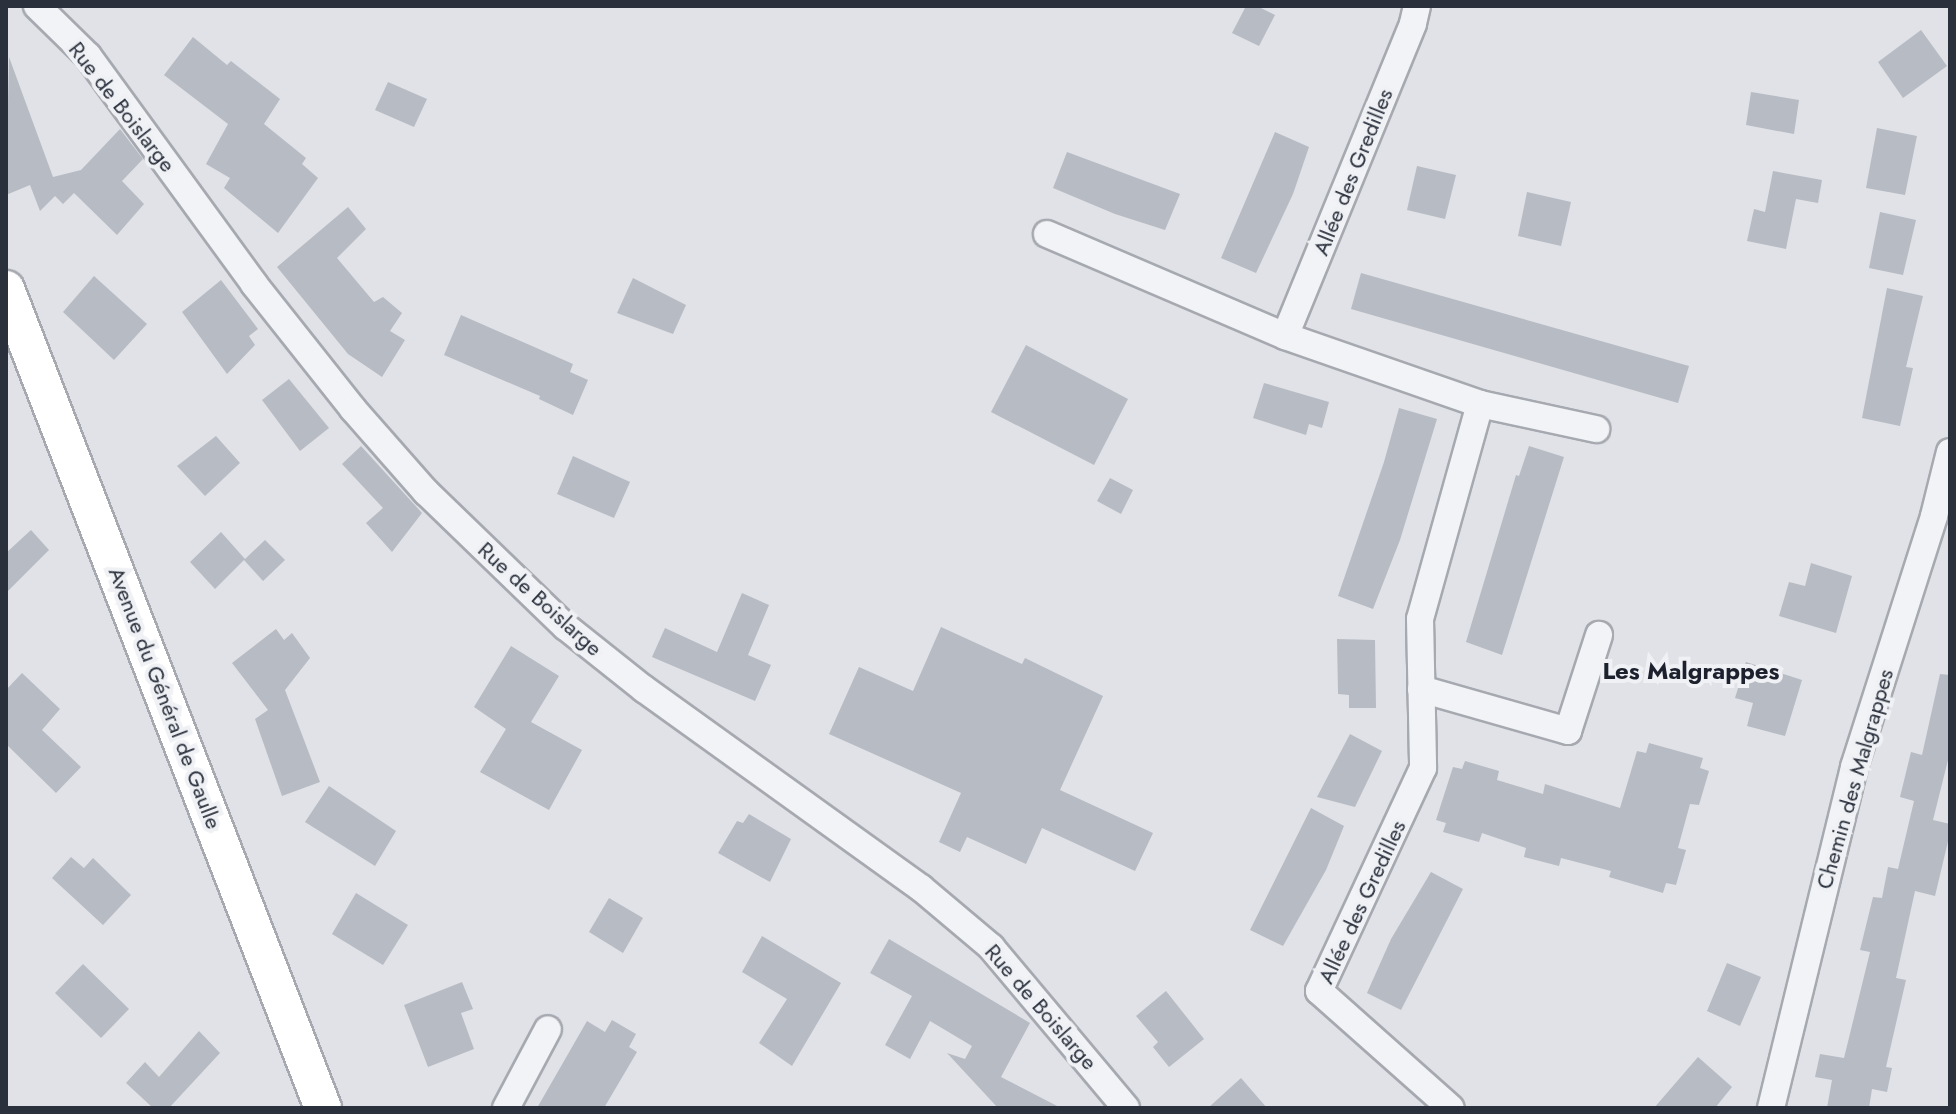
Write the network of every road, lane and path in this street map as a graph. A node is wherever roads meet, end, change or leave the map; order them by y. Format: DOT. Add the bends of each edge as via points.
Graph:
graph roads {
  1 [pos="37,6"];
  2 [pos="1417,6"];
  3 [pos="1047,234"];
  4 [pos="6,289"];
  5 [pos="1285,336"];
  6 [pos="1480,404"];
  7 [pos="1596,429"];
  8 [pos="1950,452"];
  9 [pos="1599,635"];
  10 [pos="1421,689"];
  11 [pos="548,1029"];
  12 [pos="323,1108"];
  13 [pos="506,1108"];
  14 [pos="1126,1108"];
  15 [pos="1451,1108"];
  16 [pos="1771,1108"];
  1 -- 14 [label="street, Rue de Boislarge" via="88,56 254,284 426,492 588,645 921,888 991,947"];
  2 -- 5 [label="street, Allée des Gredilles"];
  3 -- 5 [label="street"];
  4 -- 12 [label="main road, Avenue du Général de Gaulle"];
  5 -- 6 [label="street"];
  6 -- 7 [label="street"];
  6 -- 10 [label="street, Allée des Gredilles" via="1420,619"];
  8 -- 16 [label="street, Chemin des Malgrappes" via="1854,767"];
  9 -- 10 [label="street" via="1568,731"];
  10 -- 15 [label="street, Allée des Gredilles" via="1423,768 1319,991"];
  11 -- 13 [label="street"];
}
